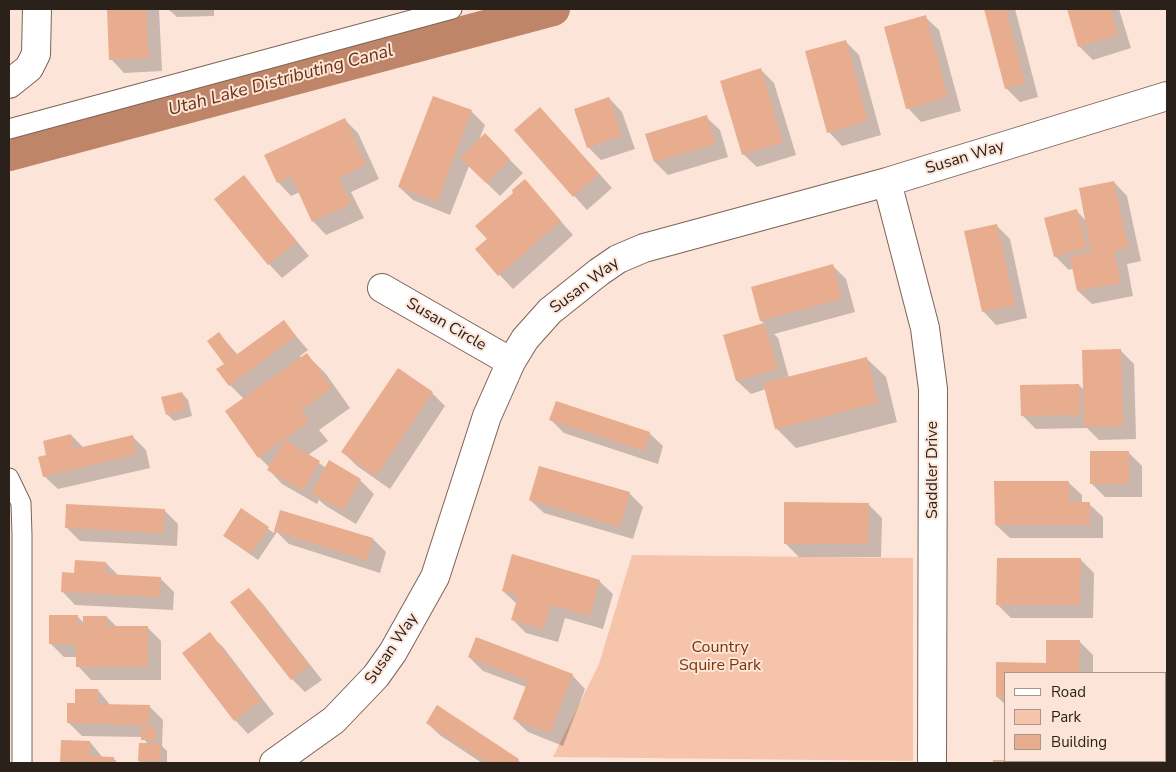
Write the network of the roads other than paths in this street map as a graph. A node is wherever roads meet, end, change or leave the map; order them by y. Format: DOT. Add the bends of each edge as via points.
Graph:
graph roads {
  1 [pos="37,9"];
  2 [pos="452,9"];
  3 [pos="9,84"];
  4 [pos="1167,96"];
  5 [pos="9,129"];
  6 [pos="887,182"];
  7 [pos="382,288"];
  8 [pos="510,362"];
  9 [pos="9,478"];
  10 [pos="22,763"];
  11 [pos="274,763"];
  12 [pos="932,763"];
  1 -- 3 [label="street" via="36,54 29,68"];
  2 -- 5 [label="lane"];
  4 -- 6 [label="street, Susan Way"];
  6 -- 8 [label="street, Susan Way" via="687,234 618,259 550,311"];
  6 -- 12 [label="street, Saddler Drive" via="925,328 933,389"];
  7 -- 8 [label="street, Susan Circle"];
  8 -- 11 [label="street, Susan Way" via="487,416 435,577 414,619 376,676 357,698 334,720"];
  9 -- 10 [label="lane" via="21,503"];
}
